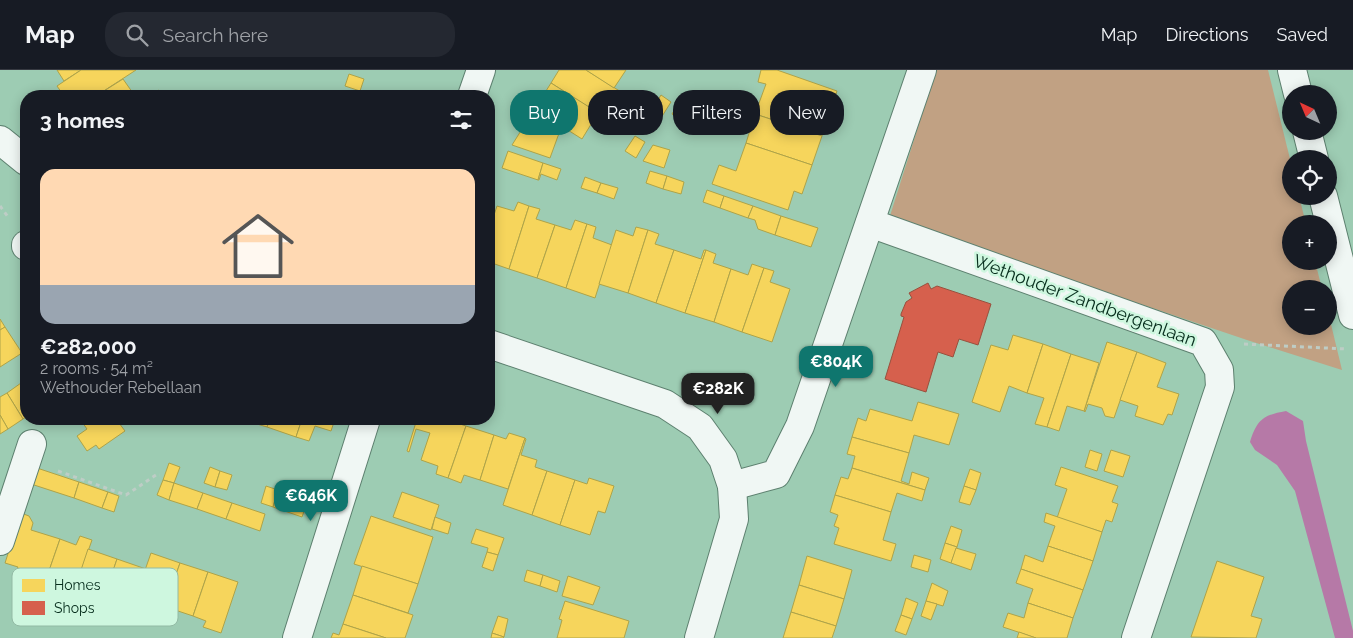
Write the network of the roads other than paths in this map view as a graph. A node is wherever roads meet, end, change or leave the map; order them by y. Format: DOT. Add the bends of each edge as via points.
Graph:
graph roads {
  1 [pos="480,70"];
  2 [pos="922,70"];
  3 [pos="1292,70"];
  4 [pos="1296,85"];
  5 [pos="474,90"];
  6 [pos="0,140"];
  7 [pos="20,157"];
  8 [pos="1325,205"];
  9 [pos="870,222"];
  10 [pos="1353,315"];
  11 [pos="495,346"];
  12 [pos="364,425"];
  13 [pos="30,452"];
  14 [pos="732,486"];
  15 [pos="0,541"];
  16 [pos="297,638"];
  17 [pos="699,638"];
  18 [pos="1136,638"];
  1 -- 5 [label="street"];
  2 -- 9 [label="street"];
  3 -- 4 [label="street"];
  6 -- 7 [label="street"];
  8 -- 10 [label="street"];
  9 -- 14 [label="street" via="800,426 776,474"];
  9 -- 18 [label="street, Wethouder Zandbergenlaan" via="1203,342 1219,370 1220,386"];
  11 -- 14 [label="street" via="665,404 700,427 723,459"];
  12 -- 16 [label="street"];
  13 -- 15 [label="street"];
  14 -- 17 [label="street" via="734,519"];
}
